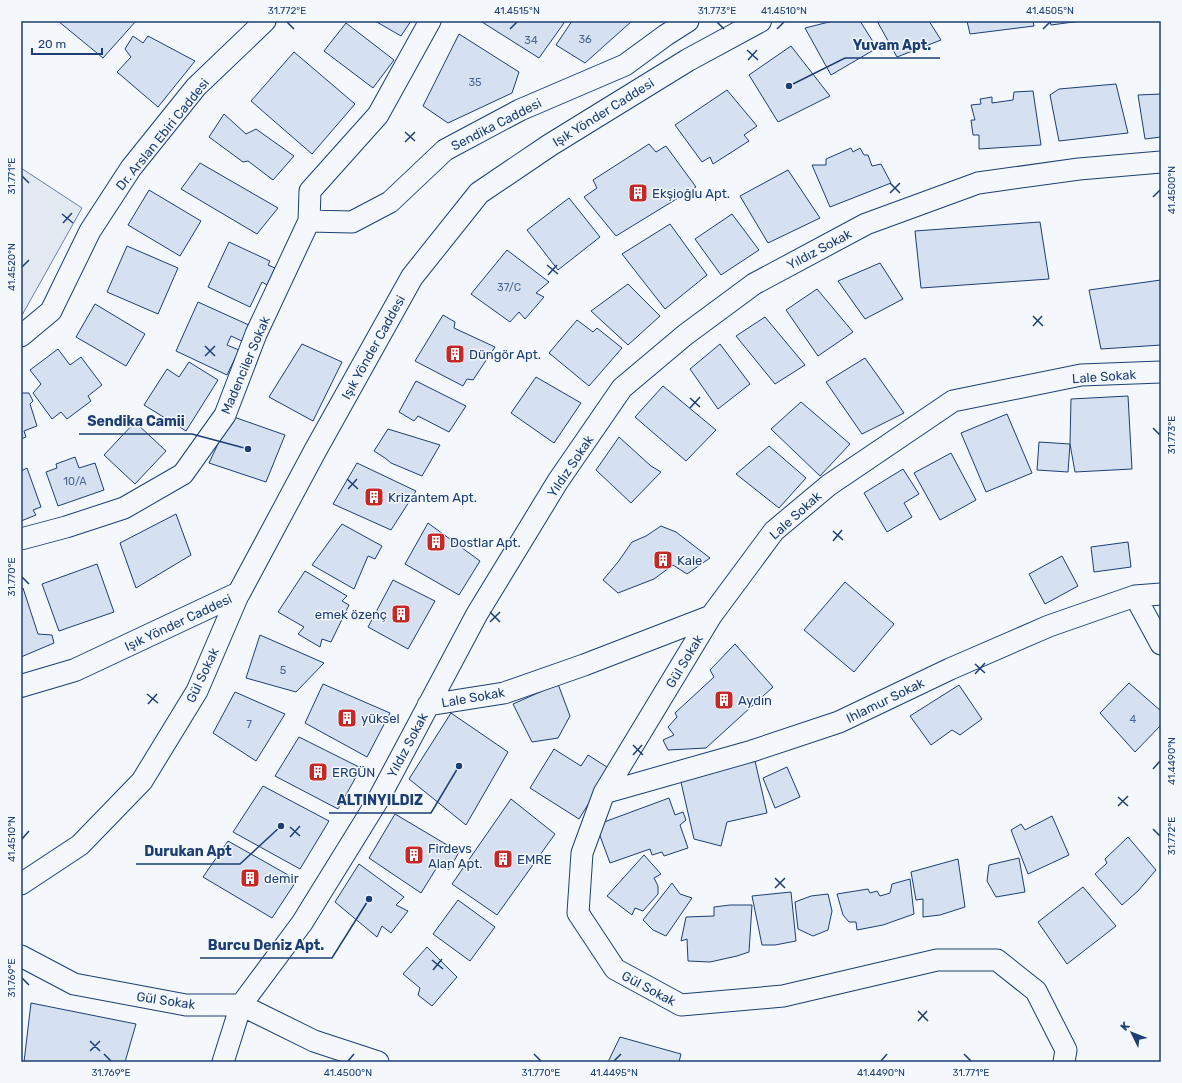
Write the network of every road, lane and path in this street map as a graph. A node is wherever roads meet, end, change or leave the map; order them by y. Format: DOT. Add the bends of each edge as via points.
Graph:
graph roads {
  1 [pos="265,21"];
  2 [pos="430,21"];
  3 [pos="688,21"];
  4 [pos="760,21"];
  5 [pos="1161,162"];
  6 [pos="309,221"];
  7 [pos="21,336"];
  8 [pos="1161,372"];
  9 [pos="21,539"];
  10 [pos="239,593"];
  11 [pos="1161,594"];
  12 [pos="1135,596"];
  13 [pos="711,616"];
  14 [pos="1161,644"];
  15 [pos="21,686"];
  16 [pos="428,704"];
  17 [pos="604,793"];
  18 [pos="21,884"];
  19 [pos="21,956"];
  20 [pos="241,1005"];
  21 [pos="223,1062"];
  22 [pos="378,1062"];
  23 [pos="1064,1062"];
  1 -- 7 [label="street, Dr. Arslan Ebiri Caddesi" via="196,87 131,168 90,230 51,311"];
  2 -- 6 [label="street" via="378,115 310,191"];
  3 -- 6 [label="street, Sendika Caddesi" via="625,65 520,110 445,150 390,202 352,222"];
  4 -- 10 [label="street, Işık Yönder Caddesi" via="682,64 550,145 478,193 412,277 315,450"];
  5 -- 16 [label="street, Yıldız Sokak" via="1078,169 978,183 866,224 754,284 686,335 622,388 558,480 477,614"];
  6 -- 9 [label="street, Madenciler Sokak" via="256,334 225,415 183,474 124,508"];
  8 -- 13 [label="street, Lale Sokak" via="1081,375 953,401 828,485 774,531"];
  10 -- 15 [label="street, Işık Yönder Caddesi" via="74,670"];
  10 -- 18 [label="street, Gül Sokak" via="197,691 142,781 80,845"];
  11 -- 12 [label="street, Ihlamur Sokak"];
  12 -- 14 [label="street"];
  12 -- 17 [label="street, Ihlamur Sokak" via="1049,626 950,668 839,722 752,751"];
  13 -- 16 [label="street, Lale Sokak" via="504,693"];
  13 -- 17 [label="street, Gül Sokak"];
  16 -- 20 [label="street, Yıldız Sokak" via="378,800 302,923"];
  17 -- 23 [label="street, Gül Sokak" via="582,853 578,913 615,969 681,1005 783,996 937,960 996,960 1036,991 1066,1050"];
  19 -- 20 [label="street, Gül Sokak" via="74,984 186,1006"];
  20 -- 21 [label="street, Yıldız Sokak"];
  20 -- 22 [label="street, Gül Sokak" via="314,1041"];
}
